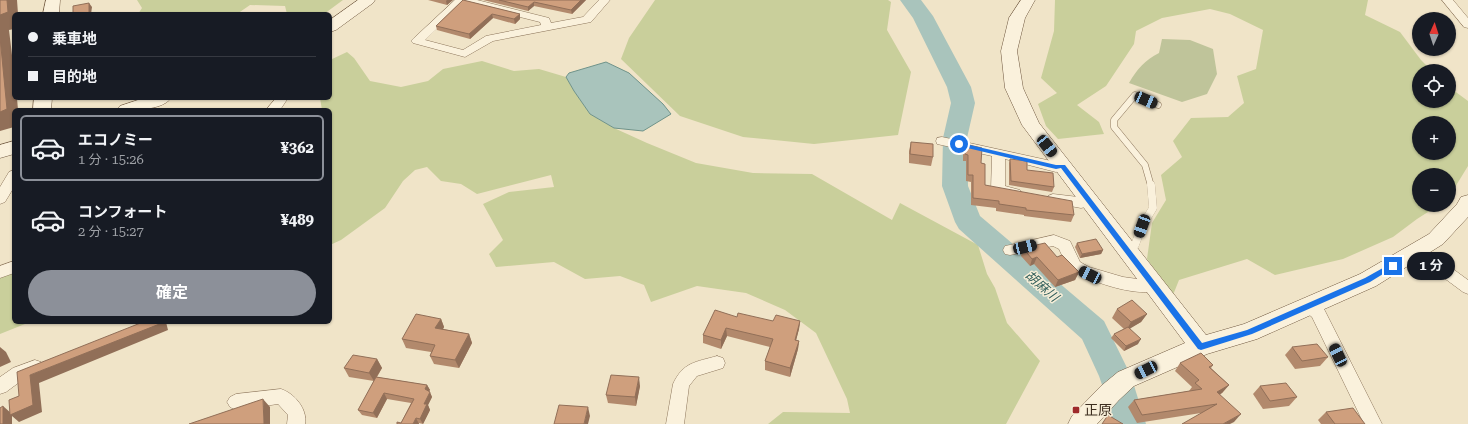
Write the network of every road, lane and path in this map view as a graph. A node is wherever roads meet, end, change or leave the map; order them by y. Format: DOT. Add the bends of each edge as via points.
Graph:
graph roads {
  1 [pos="53,0"];
  2 [pos="368,0"];
  3 [pos="463,0"];
  4 [pos="605,0"];
  5 [pos="1028,0"];
  6 [pos="1447,0"];
  7 [pos="51,12"];
  8 [pos="1468,25"];
  9 [pos="332,26"];
  10 [pos="547,27"];
  11 [pos="281,100"];
  12 [pos="157,103"];
  13 [pos="1158,105"];
  14 [pos="135,108"];
  15 [pos="275,108"];
  16 [pos="942,141"];
  17 [pos="12,148"];
  18 [pos="0,152"];
  19 [pos="999,153"];
  20 [pos="1063,166"];
  21 [pos="12,178"];
  22 [pos="1028,195"];
  23 [pos="1043,197"];
  24 [pos="0,199"];
  25 [pos="1090,202"];
  26 [pos="1467,207"];
  27 [pos="1125,248"];
  28 [pos="1010,250"];
  29 [pos="1418,251"];
  30 [pos="12,268"];
  31 [pos="0,272"];
  32 [pos="1154,286"];
  33 [pos="1468,288"];
  34 [pos="1308,306"];
  35 [pos="1201,346"];
  36 [pos="47,362"];
  37 [pos="717,363"];
  38 [pos="0,387"];
  39 [pos="236,402"];
  40 [pos="296,424"];
  41 [pos="675,424"];
  42 [pos="1080,424"];
  43 [pos="1373,424"];
  1 -- 7 [label="street"];
  2 -- 9 [label="street"];
  3 -- 10 [label="street" via="545,20"];
  3 -- 10 [label="street" via="417,41 465,54 490,38"];
  4 -- 10 [label="street" via="587,20"];
  5 -- 20 [label="street" via="1017,18 1009,51 1014,88 1031,125"];
  6 -- 8 [label="street"];
  11 -- 15 [label="street"];
  12 -- 14 [label="street"];
  13 -- 27 [label="lane" via="1135,95 1114,120 1114,127 1145,165 1151,182 1153,208 1142,226 1135,245"];
  16 -- 19 [label="street"];
  17 -- 18 [label="street"];
  19 -- 20 [label="street" via="1056,167"];
  19 -- 22 [label="street" via="998,190"];
  20 -- 25 [label="street"];
  21 -- 24 [label="street"];
  23 -- 25 [label="street"];
  25 -- 27 [label="street"];
  26 -- 29 [label="street" via="1436,239"];
  27 -- 32 [label="street"];
  28 -- 32 [label="street" via="1054,240 1065,245 1074,266 1090,275 1133,286"];
  29 -- 33 [label="street"];
  29 -- 34 [label="street" via="1368,280"];
  30 -- 31 [label="street"];
  32 -- 35 [label="street"];
  34 -- 35 [label="street" via="1249,332"];
  34 -- 43 [label="street" via="1318,313"];
  35 -- 42 [label="street" via="1126,379"];
  36 -- 38 [label="street" via="19,373"];
  37 -- 41 [label="street" via="690,371 681,384"];
  39 -- 40 [label="street" via="281,396 295,410 298,418"];
}
